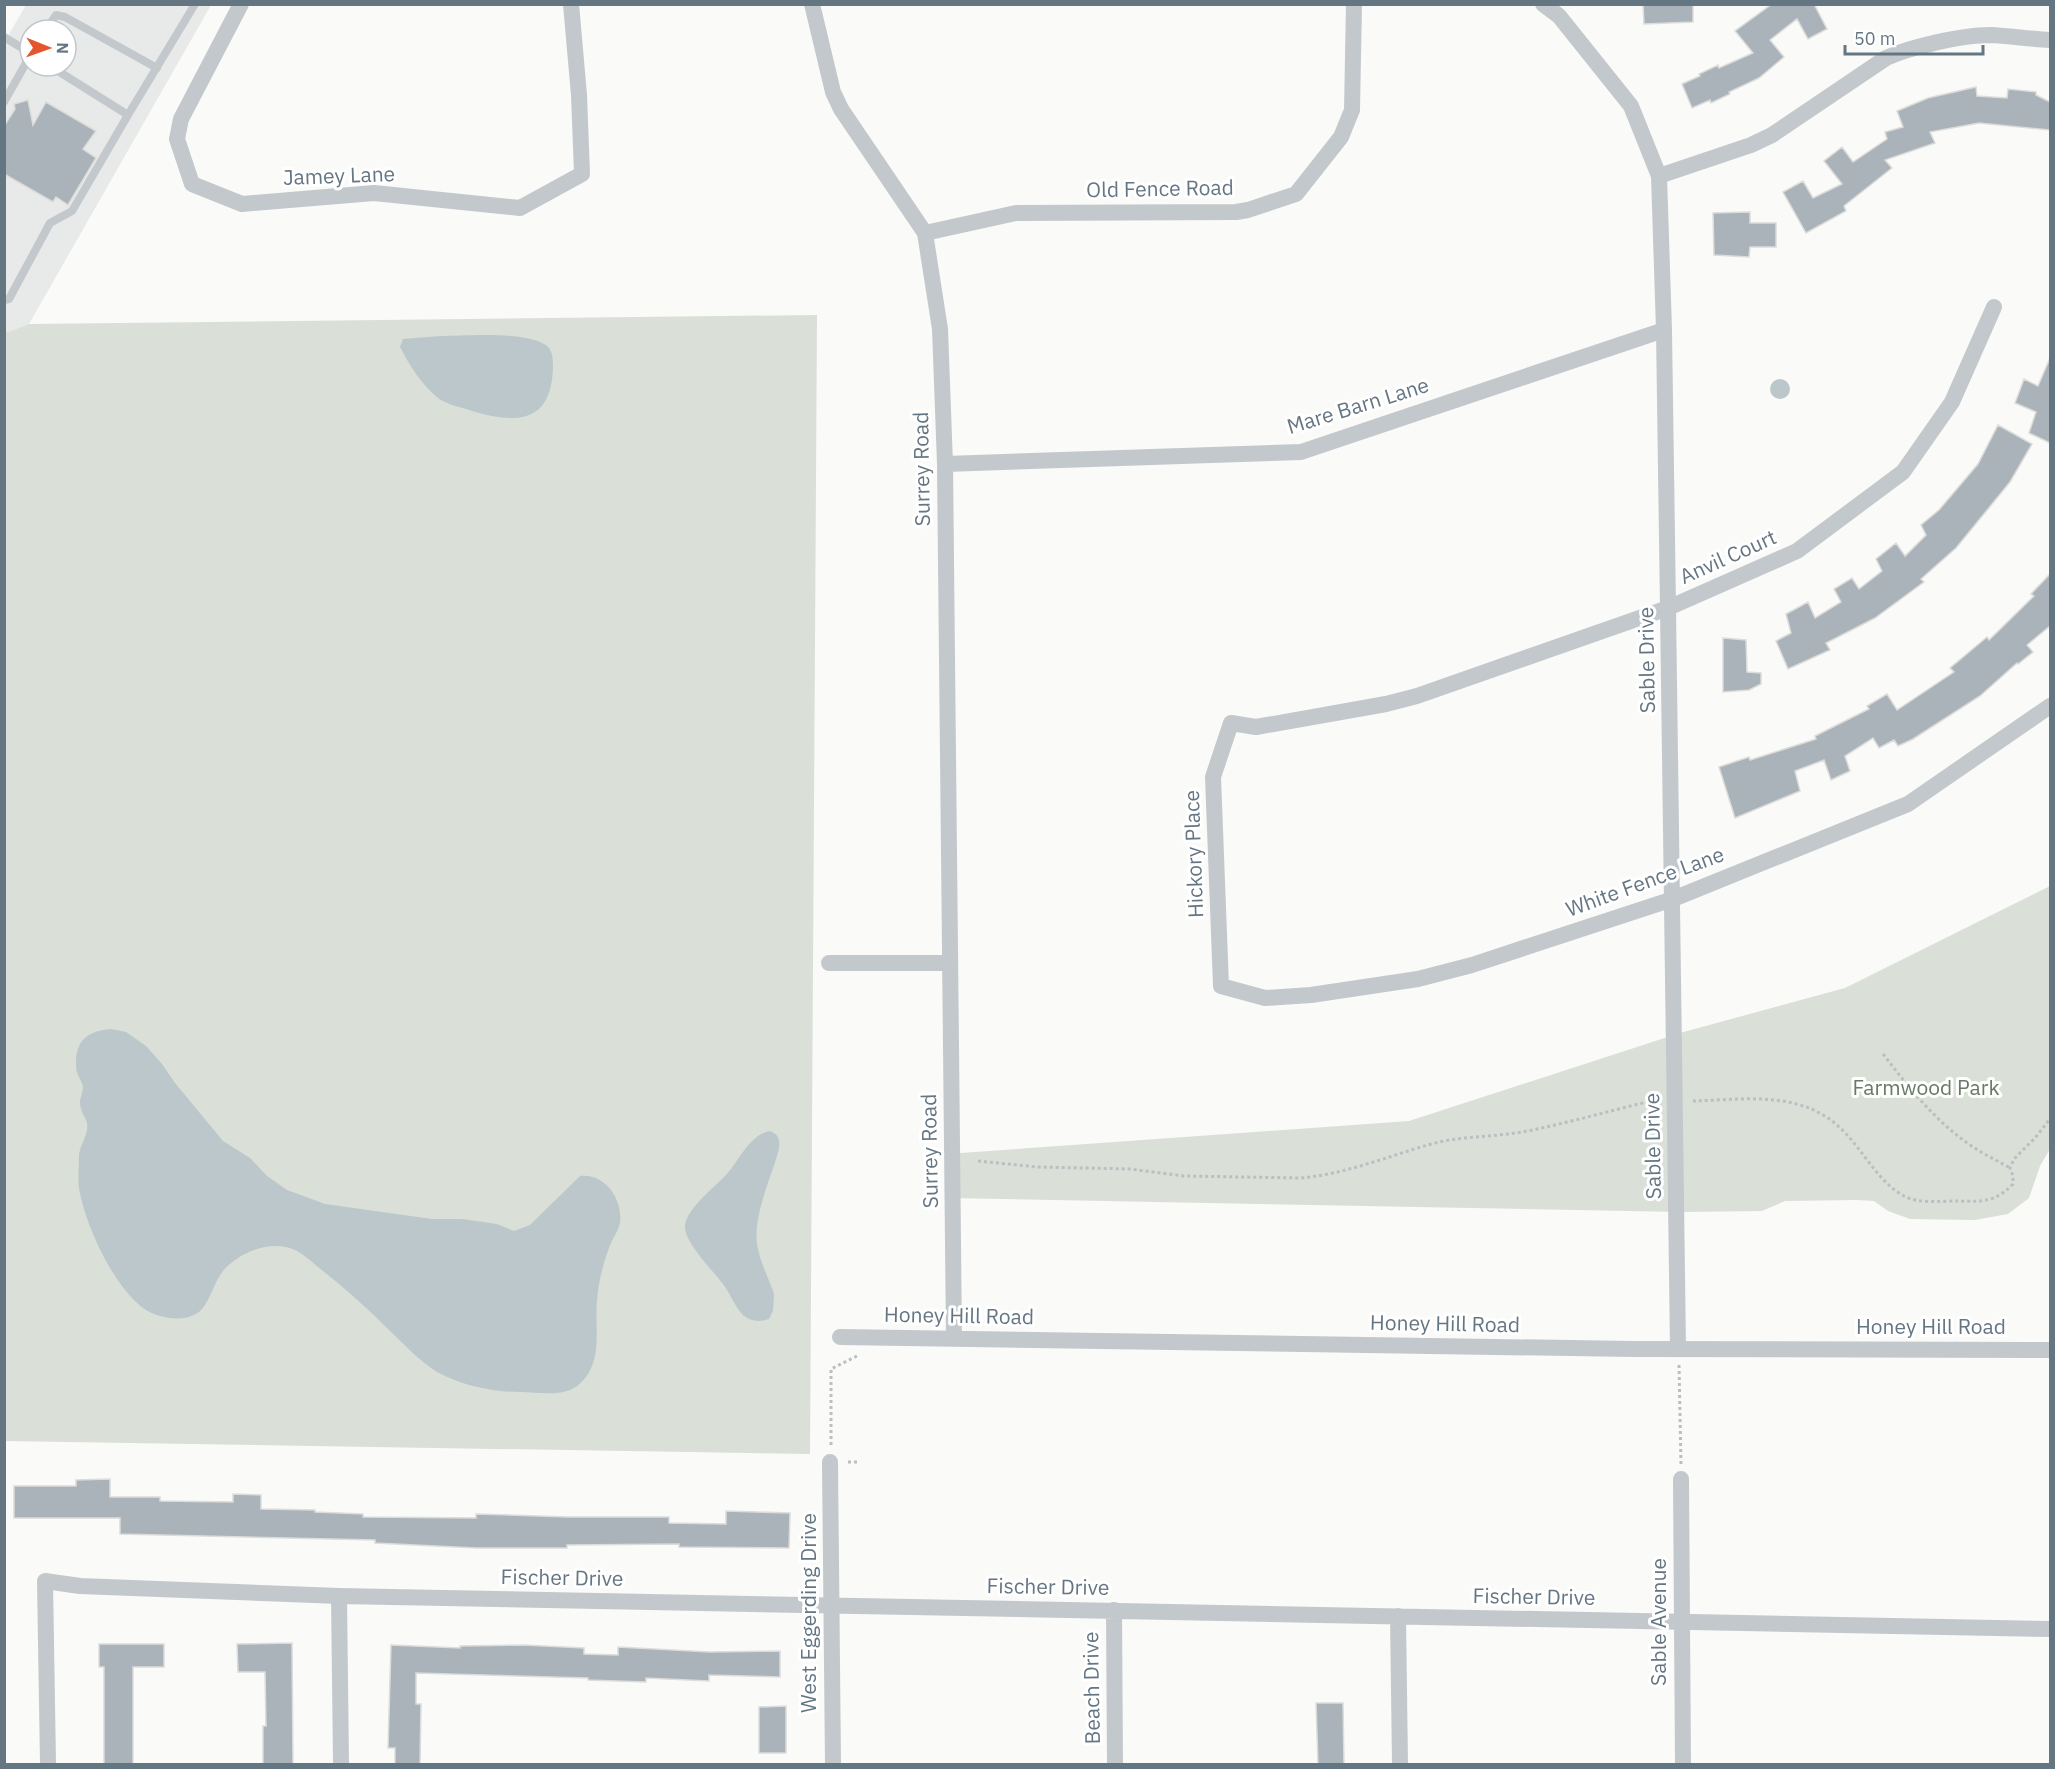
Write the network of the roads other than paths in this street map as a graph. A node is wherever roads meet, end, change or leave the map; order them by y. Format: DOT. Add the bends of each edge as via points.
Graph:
graph roads {
  1 [pos="195,4"];
  2 [pos="241,4"];
  3 [pos="571,4"];
  4 [pos="812,4"];
  5 [pos="1354,4"];
  6 [pos="1543,4"];
  7 [pos="1563,10"];
  8 [pos="78,24"];
  9 [pos="4,37"];
  10 [pos="2050,40"];
  11 [pos="18,47"];
  12 [pos="157,68"];
  13 [pos="18,77"];
  14 [pos="69,78"];
  15 [pos="4,102"];
  16 [pos="128,115"];
  17 [pos="1659,176"];
  18 [pos="925,233"];
  19 [pos="4,300"];
  20 [pos="1994,307"];
  21 [pos="1664,330"];
  22 [pos="945,464"];
  23 [pos="1668,608"];
  24 [pos="2050,706"];
  25 [pos="1231,723"];
  26 [pos="1673,899"];
  27 [pos="829,963"];
  28 [pos="950,963"];
  29 [pos="1221,986"];
  30 [pos="840,1336"];
  31 [pos="954,1338"];
  32 [pos="1678,1348"];
  33 [pos="2050,1350"];
  34 [pos="830,1462"];
  35 [pos="1681,1479"];
  36 [pos="339,1596"];
  37 [pos="831,1605"];
  38 [pos="1114,1611"];
  39 [pos="1398,1616"];
  40 [pos="1681,1623"];
  41 [pos="2050,1629"];
  42 [pos="48,1764"];
  43 [pos="341,1764"];
  44 [pos="833,1764"];
  45 [pos="1115,1764"];
  46 [pos="1400,1764"];
  47 [pos="1683,1764"];
  1 -- 12 [label="lane"];
  2 -- 3 [label="street, Jamey Lane" via="181,119 177,139 192,184 242,204 374,194 520,208 582,174"];
  4 -- 18 [label="street, Surrey Road" via="833,92 841,109"];
  5 -- 18 [label="street, Old Fence Road" via="1352,110 1341,137 1296,194 1236,212 1016,213"];
  6 -- 7 [label="street, Sable Drive"];
  7 -- 17 [label="street, Sable Drive" via="1631,106"];
  8 -- 12 [label="lane"];
  9 -- 11 [label="lane"];
  10 -- 17 [label="street" via="1988,35 1896,53 1751,146"];
  12 -- 16 [label="lane"];
  13 -- 15 [label="lane"];
  14 -- 16 [label="lane"];
  16 -- 19 [label="lane" via="72,211 50,223 9,299"];
  17 -- 21 [label="street, Sable Drive"];
  18 -- 22 [label="street, Surrey Road" via="940,329"];
  20 -- 23 [label="street, Anvil Court" via="1952,402 1903,472 1797,551"];
  21 -- 22 [label="street, Mare Barn Lane" via="1301,452"];
  21 -- 23 [label="street, Sable Drive"];
  22 -- 28 [label="street, Surrey Road"];
  23 -- 25 [label="street, Anvil Court" via="1396,702 1256,727"];
  23 -- 26 [label="street, Sable Drive"];
  24 -- 26 [label="street, White Fence Lane" via="1908,804"];
  25 -- 29 [label="street, Hickory Place" via="1213,777"];
  26 -- 29 [label="street, White Fence Lane" via="1418,979 1264,998"];
  26 -- 32 [label="street, Sable Drive"];
  27 -- 28 [label="street"];
  28 -- 31 [label="street, Surrey Road"];
  30 -- 31 [label="street, Honey Hill Road"];
  31 -- 32 [label="street, Honey Hill Road"];
  32 -- 33 [label="street, Honey Hill Road"];
  34 -- 37 [label="street, West Eggerding Drive"];
  35 -- 40 [label="street, Sable Avenue"];
  36 -- 37 [label="street, Fischer Drive"];
  36 -- 42 [label="street, Fischer Drive" via="80,1587 45,1581"];
  36 -- 43 [label="street"];
  37 -- 38 [label="street, Fischer Drive"];
  37 -- 44 [label="street, West Eggerding Drive"];
  38 -- 39 [label="street, Fischer Drive"];
  38 -- 45 [label="street, Beach Drive"];
  39 -- 40 [label="street, Fischer Drive"];
  39 -- 46 [label="street"];
  40 -- 41 [label="street, Fischer Drive"];
  40 -- 47 [label="street, Sable Avenue"];
}
